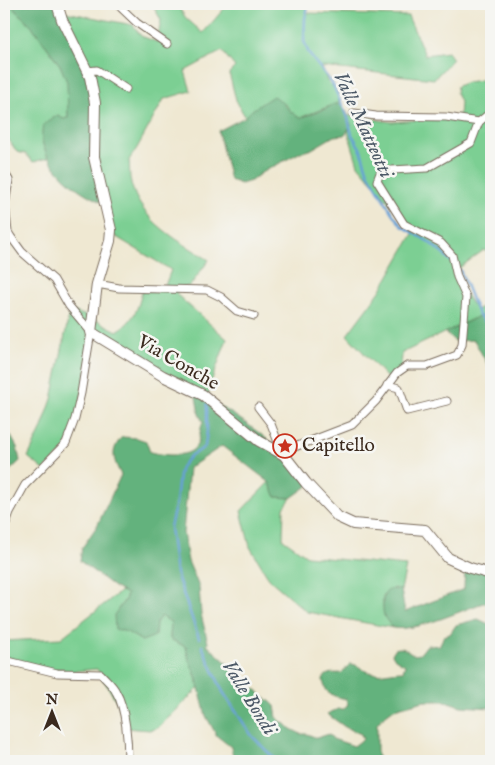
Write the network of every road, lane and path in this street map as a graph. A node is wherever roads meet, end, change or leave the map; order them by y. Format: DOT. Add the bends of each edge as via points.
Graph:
graph roads {
  1 [pos="57,4"];
  2 [pos="117,4"];
  3 [pos="167,44"];
  4 [pos="87,71"];
  5 [pos="126,88"];
  6 [pos="491,112"];
  7 [pos="354,113"];
  8 [pos="479,122"];
  9 [pos="4,172"];
  10 [pos="98,284"];
  11 [pos="254,316"];
  12 [pos="91,332"];
  13 [pos="387,385"];
  14 [pos="447,401"];
  15 [pos="258,407"];
  16 [pos="284,455"];
  17 [pos="4,529"];
  18 [pos="491,574"];
  19 [pos="4,660"];
  20 [pos="128,761"];
  1 -- 4 [label="street"];
  2 -- 3 [label="street"];
  4 -- 5 [label="street" via="97,70"];
  4 -- 10 [label="street" via="95,103 94,157 111,230"];
  6 -- 8 [label="street"];
  7 -- 8 [label="street" via="446,117"];
  8 -- 13 [label="street" via="471,143 436,163 427,168 380,173 377,180 404,224 441,243 452,255 466,297 462,345 457,354 427,366 407,366"];
  9 -- 12 [label="street" via="8,180 5,205 10,237 54,280 69,306"];
  10 -- 11 [label="street" via="119,288 207,290 237,311"];
  10 -- 12 [label="street"];
  12 -- 16 [label="street, Via Conche" via="163,376 203,395 259,441"];
  12 -- 17 [label="street" via="81,394 66,443 25,485"];
  13 -- 14 [label="street" via="399,388 407,411"];
  13 -- 16 [label="street" via="352,425 287,450"];
  15 -- 16 [label="street" via="272,424"];
  16 -- 18 [label="street, Via Conche" via="338,517 353,524 426,530 448,558"];
  19 -- 20 [label="street" via="57,673 101,674 120,702"];
}
